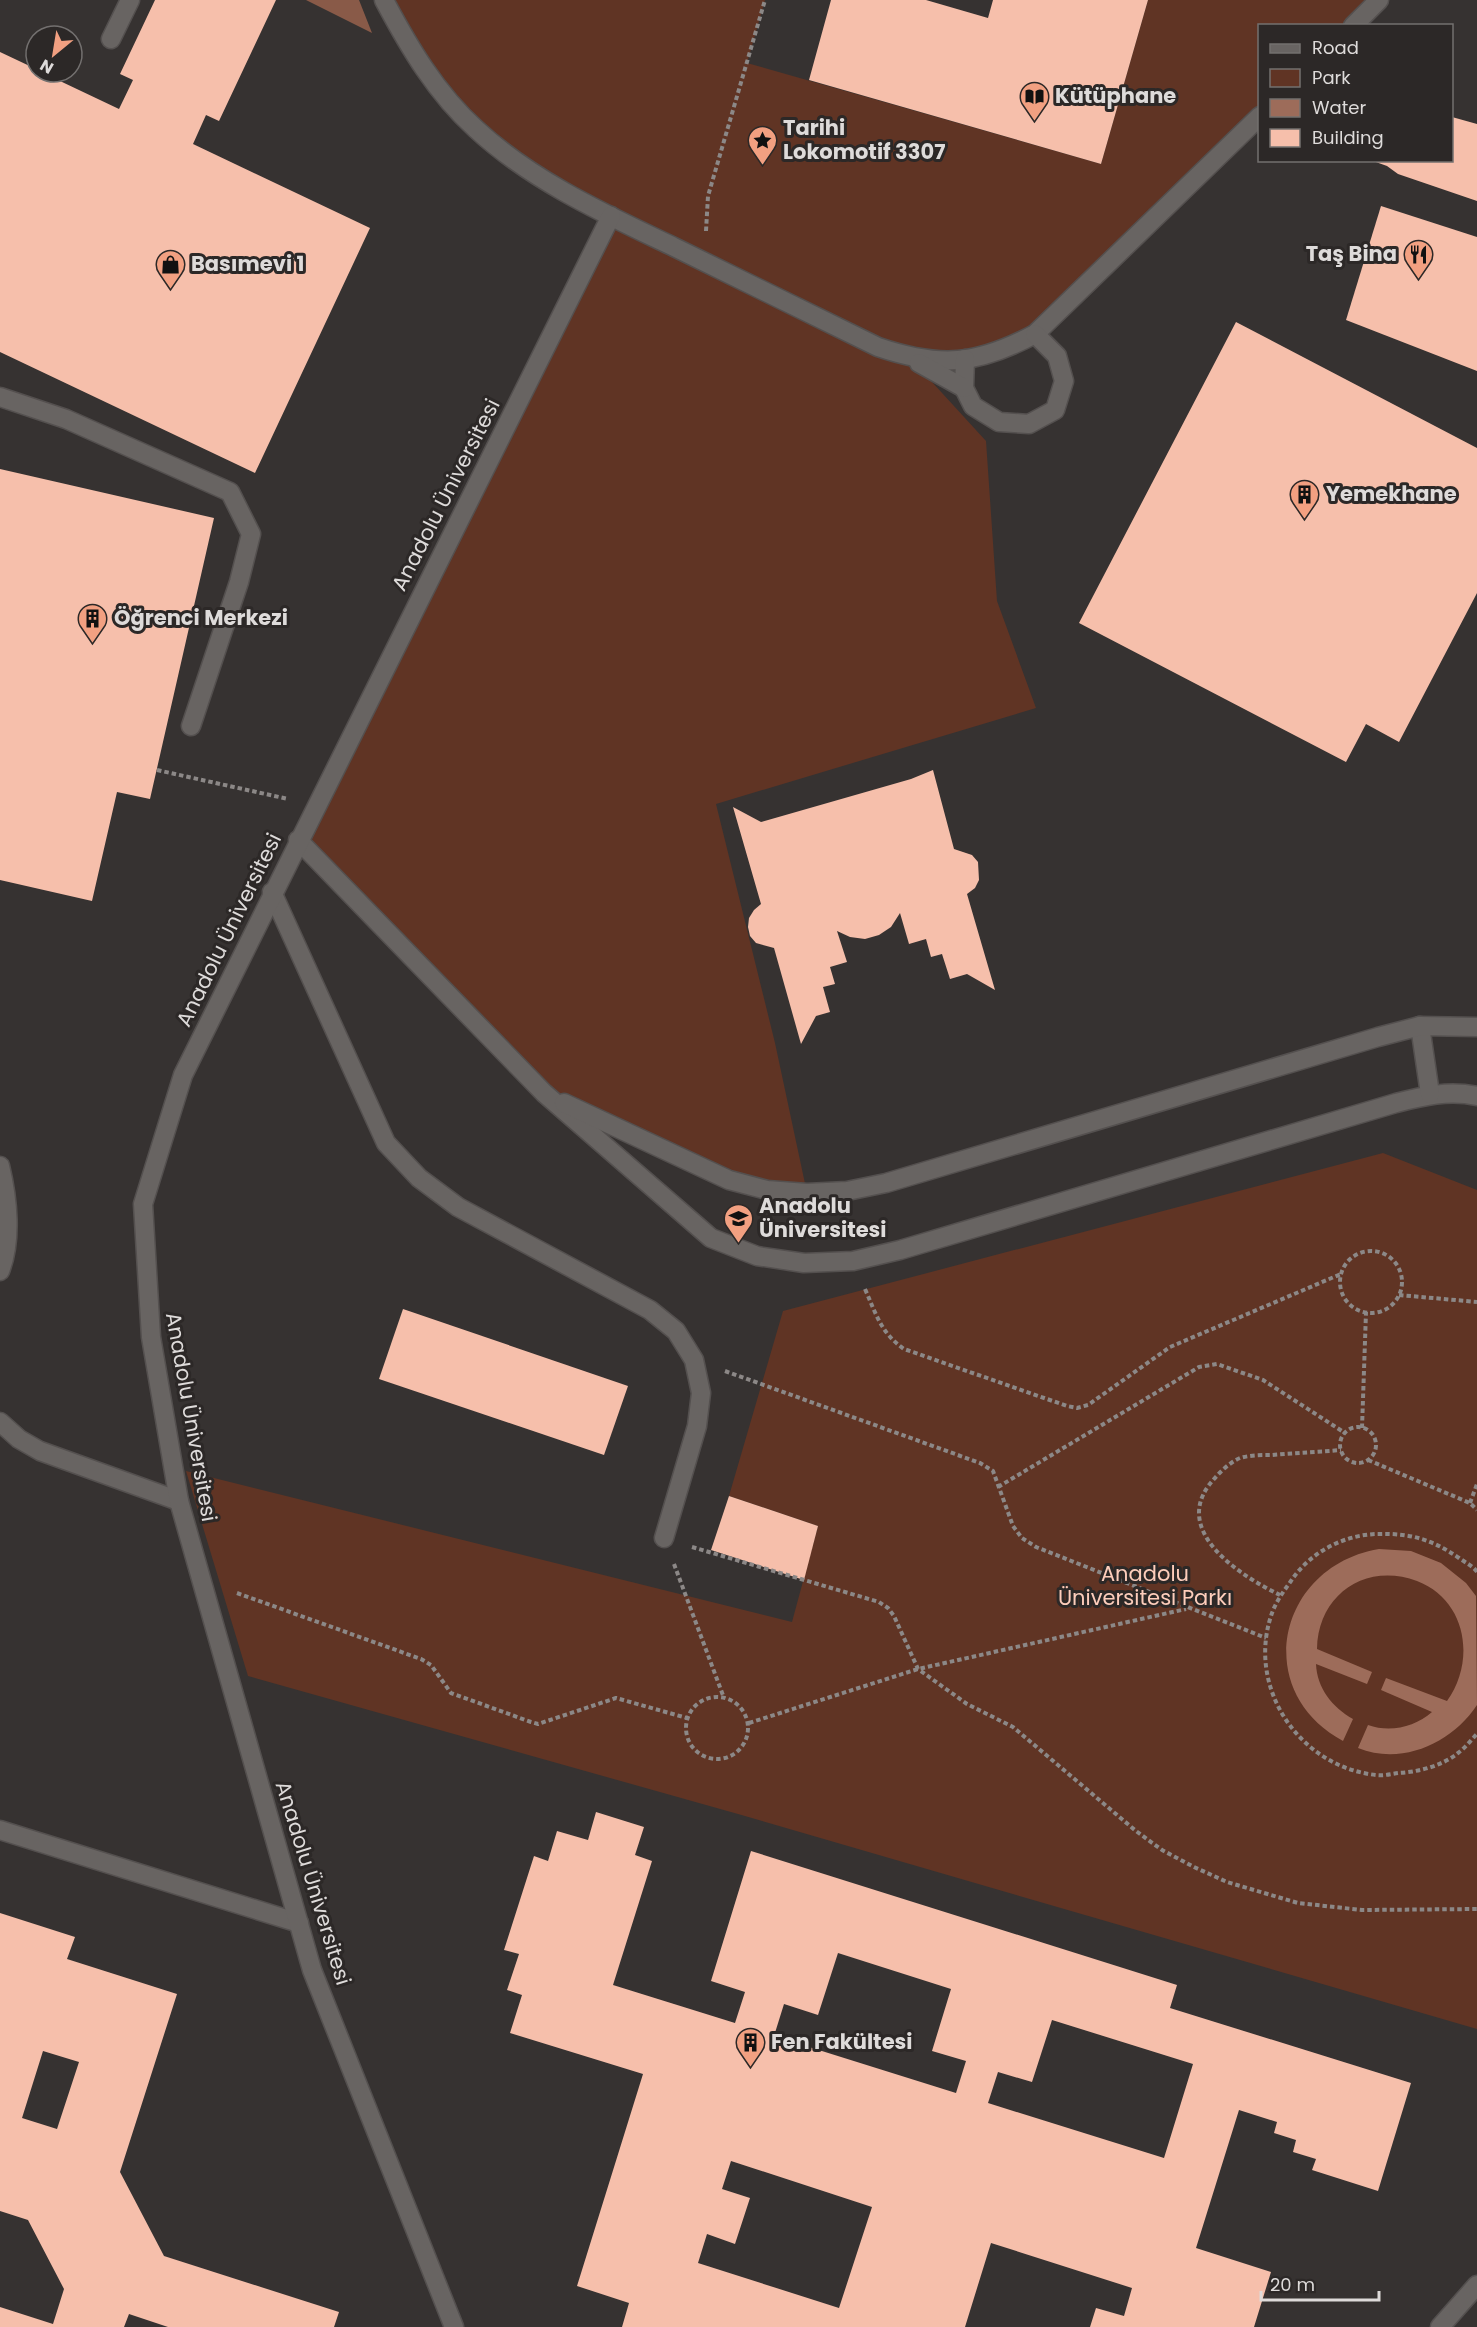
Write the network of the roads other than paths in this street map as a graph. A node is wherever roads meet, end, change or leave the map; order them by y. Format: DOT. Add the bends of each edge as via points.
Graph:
graph roads {
  1 [pos="130,0"];
  2 [pos="384,0"];
  3 [pos="1379,0"];
  4 [pos="1355,24"];
  5 [pos="111,39"];
  6 [pos="1258,118"];
  7 [pos="611,216"];
  8 [pos="1035,334"];
  9 [pos="909,357"];
  10 [pos="965,360"];
  11 [pos="964,388"];
  12 [pos="0,397"];
  13 [pos="191,726"];
  14 [pos="298,840"];
  15 [pos="272,892"];
  16 [pos="1420,1026"];
  17 [pos="1477,1027"];
  18 [pos="544,1093"];
  19 [pos="1430,1094"];
  20 [pos="1477,1096"];
  21 [pos="0,1166"];
  22 [pos="0,1271"];
  23 [pos="0,1422"];
  24 [pos="179,1501"];
  25 [pos="664,1538"];
  26 [pos="0,1830"];
  27 [pos="299,1923"];
  28 [pos="1477,2285"];
  29 [pos="454,2327"];
  30 [pos="1440,2327"];
  1 -- 5 [label="street"];
  2 -- 7 [label="street" via="438,88 474,128 516,163"];
  3 -- 4 [label="street"];
  6 -- 8 [label="street"];
  7 -- 9 [label="street" via="878,347"];
  7 -- 14 [label="street, Anadolu Üniversitesi"];
  8 -- 10 [label="street" via="1006,350"];
  8 -- 11 [label="street" via="1057,356 1064,381 1055,410 1029,424 999,422 973,406"];
  9 -- 10 [label="street" via="942,362"];
  9 -- 11 [label="street"];
  10 -- 11 [label="street"];
  12 -- 13 [label="street" via="66,419 230,492 251,534"];
  14 -- 15 [label="street, Anadolu Üniversitesi"];
  14 -- 18 [label="street"];
  15 -- 24 [label="street, Anadolu Üniversitesi" via="183,1075 143,1204 151,1337"];
  15 -- 25 [label="street" via="386,1143 419,1178 458,1208 650,1310 676,1331 694,1360 701,1393 697,1426"];
  16 -- 17 [label="street"];
  16 -- 18 [label="street" via="886,1183 847,1191 777,1191 729,1180"];
  16 -- 19 [label="street"];
  18 -- 19 [label="street" via="711,1238 757,1256 804,1263 853,1261 900,1250"];
  19 -- 20 [label="street"];
  21 -- 22 [label="street" via="7,1218"];
  23 -- 24 [label="street" via="40,1451"];
  24 -- 27 [label="street, Anadolu Üniversitesi"];
  26 -- 27 [label="street"];
  27 -- 29 [label="street, Anadolu Üniversitesi" via="312,1970"];
  28 -- 30 [label="street"];
}
